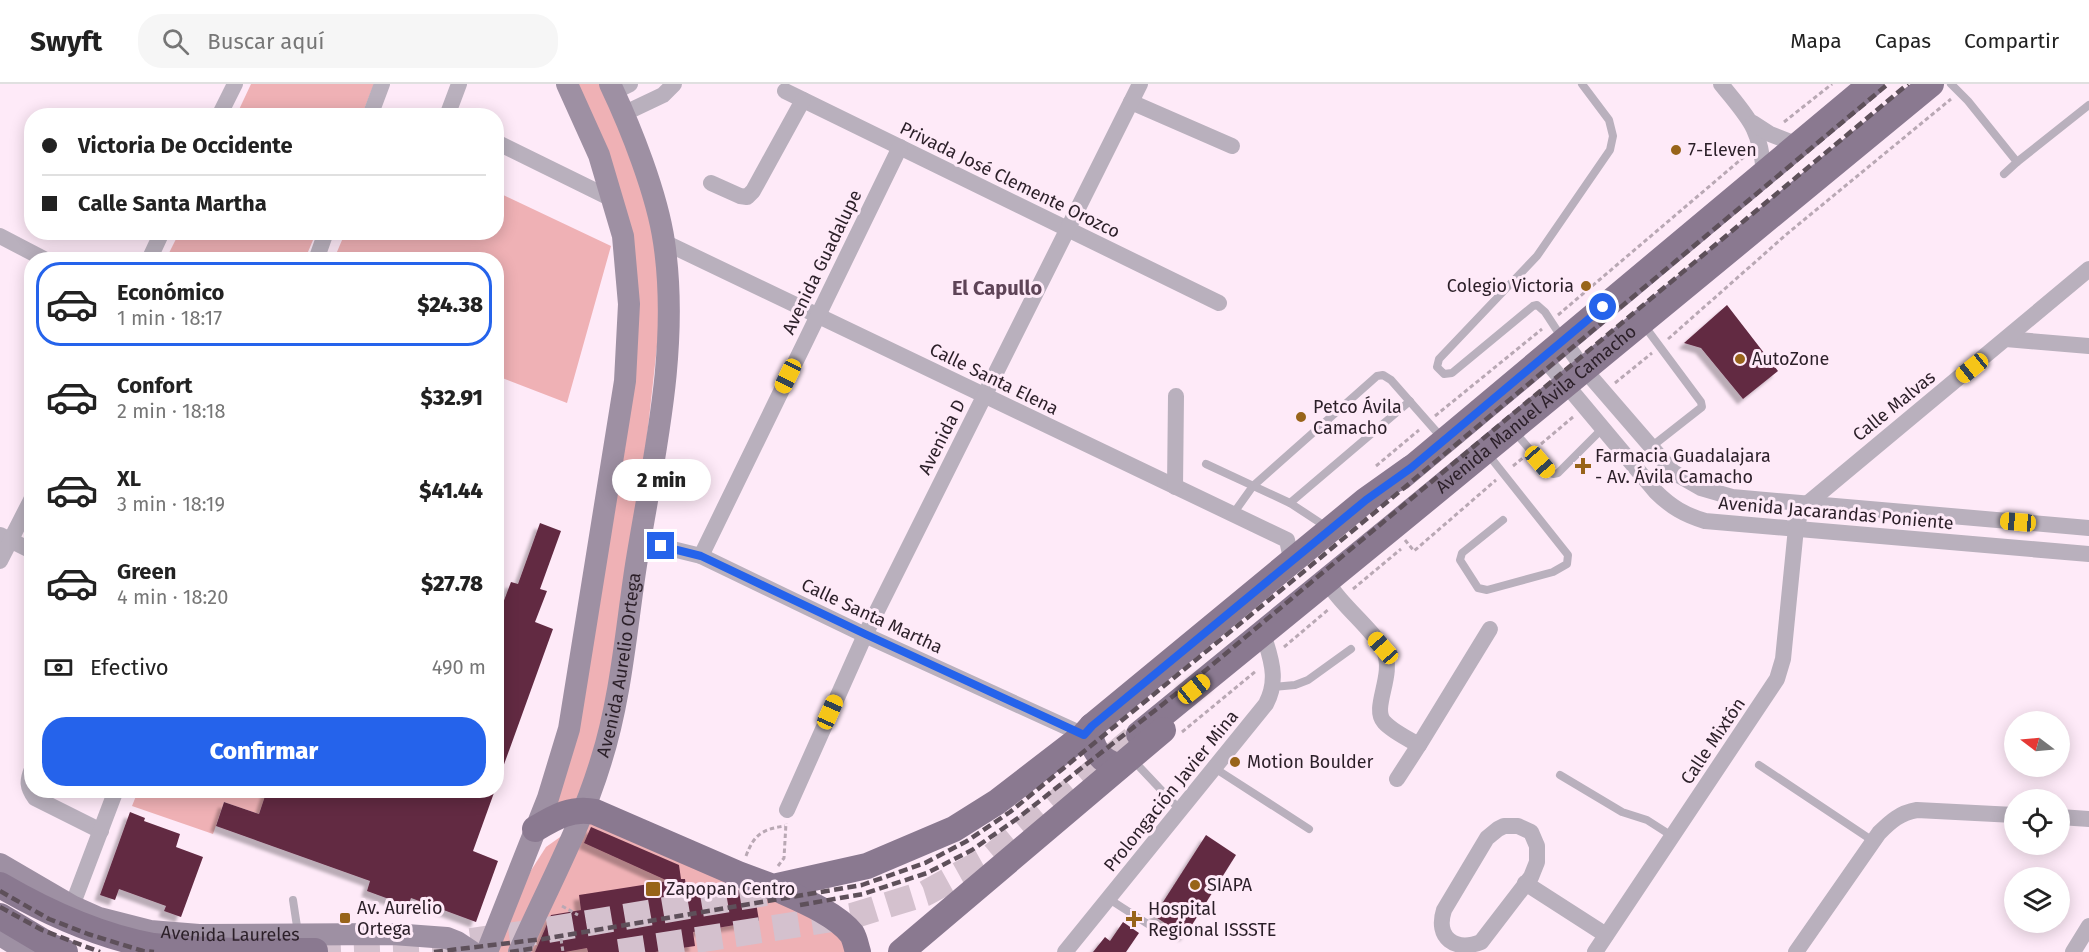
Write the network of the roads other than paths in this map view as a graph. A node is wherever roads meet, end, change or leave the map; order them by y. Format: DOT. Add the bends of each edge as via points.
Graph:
graph roads {
  1 [pos="234,84"];
  2 [pos="382,84"];
  3 [pos="459,84"];
  4 [pos="567,84"];
  5 [pos="672,84"];
  6 [pos="1140,84"];
  7 [pos="1582,84"];
  8 [pos="1721,84"];
  9 [pos="1871,84"];
  10 [pos="1931,84"];
  11 [pos="1951,84"];
  12 [pos="785,91"];
  13 [pos="619,96"];
  14 [pos="804,100"];
  15 [pos="1131,102"];
  16 [pos="2089,105"];
  17 [pos="223,108"];
  18 [pos="373,108"];
  19 [pos="450,108"];
  20 [pos="1765,139"];
  21 [pos="1798,145"];
  22 [pos="504,146"];
  23 [pos="1232,146"];
  24 [pos="900,147"];
  25 [pos="2017,162"];
  26 [pos="1764,173"];
  27 [pos="2004,174"];
  28 [pos="711,183"];
  29 [pos="612,199"];
  30 [pos="1068,229"];
  31 [pos="0,236"];
  32 [pos="664,242"];
  33 [pos="31,252"];
  34 [pos="2089,269"];
  35 [pos="1219,303"];
  36 [pos="818,316"];
  37 [pos="1641,322"];
  38 [pos="1557,331"];
  39 [pos="2006,339"];
  40 [pos="2089,346"];
  41 [pos="1543,357"];
  42 [pos="1575,376"];
  43 [pos="984,396"];
  44 [pos="1176,396"];
  45 [pos="1410,401"];
  46 [pos="1603,428"];
  47 [pos="1511,429"];
  48 [pos="1436,431"];
  49 [pos="1651,447"];
  50 [pos="1485,451"];
  51 [pos="1206,464"];
  52 [pos="1411,468"];
  53 [pos="1252,486"];
  54 [pos="1175,487"];
  55 [pos="1290,503"];
  56 [pos="1807,504"];
  57 [pos="24,510"];
  58 [pos="1233,514"];
  59 [pos="1503,520"];
  60 [pos="1394,526"];
  61 [pos="1796,528"];
  62 [pos="2089,528"];
  63 [pos="1331,530"];
  64 [pos="5,537"];
  65 [pos="640,541"];
  66 [pos="24,546"];
  67 [pos="2089,554"];
  68 [pos="701,556"];
  69 [pos="0,561"];
  70 [pos="1292,563"];
  71 [pos="1333,590"];
  72 [pos="1490,629"];
  73 [pos="865,634"];
  74 [pos="1266,643"];
  75 [pos="1351,649"];
  76 [pos="1273,687"];
  77 [pos="1122,713"];
  78 [pos="1088,731"];
  79 [pos="1419,745"];
  80 [pos="1130,752"];
  81 [pos="1759,765"];
  82 [pos="1216,769"];
  83 [pos="1560,774"];
  84 [pos="1397,779"];
  85 [pos="35,798"];
  86 [pos="113,798"];
  87 [pos="584,809"];
  88 [pos="1181,811"];
  89 [pos="2004,814"];
  90 [pos="786,818"];
  91 [pos="2070,820"];
  92 [pos="2085,822"];
  93 [pos="535,830"];
  94 [pos="1309,830"];
  95 [pos="101,831"];
  96 [pos="1672,836"];
  97 [pos="1873,841"];
  98 [pos="0,864"];
  99 [pos="1525,883"];
  100 [pos="0,885"];
  101 [pos="768,885"];
  102 [pos="1109,899"];
  103 [pos="293,900"];
  104 [pos="72,906"];
  105 [pos="0,916"];
  106 [pos="2089,926"];
  107 [pos="1154,928"];
  108 [pos="0,935"];
  109 [pos="1606,935"];
  110 [pos="306,942"];
  111 [pos="910,949"];
  112 [pos="28,952"];
  113 [pos="65,952"];
  114 [pos="472,952"];
  115 [pos="487,952"];
  116 [pos="519,952"];
  117 [pos="858,952"];
  118 [pos="1065,952"];
  119 [pos="1595,952"];
  120 [pos="1796,952"];
  121 [pos="2073,952"];
  1 -- 17 [label="street"];
  2 -- 18 [label="street"];
  3 -- 19 [label="street"];
  4 -- 29 [label="main road, Avenida Aurelio Ortega" via="599,155"];
  5 -- 13 [label="street" via="663,95"];
  6 -- 15 [label="street, Avenida D"];
  7 -- 38 [label="lane" via="1610,120 1610,150 1537,256 1439,359 1437,367 1444,374 1452,374 1533,306 1541,307"];
  8 -- 20 [label="street"];
  9 -- 21 [label="main road, Avenida Manuel Ávila Camacho"];
  10 -- 37 [label="main road, Avenida Manuel Ávila Camacho"];
  11 -- 25 [label="lane"];
  12 -- 14 [label="street, Privada José Clemente Orozco"];
  13 -- 32 [label="main road, Avenida Aurelio Ortega"];
  14 -- 24 [label="street, Privada José Clemente Orozco"];
  14 -- 28 [label="street" via="747,197"];
  15 -- 23 [label="street"];
  15 -- 30 [label="street, Avenida D"];
  16 -- 25 [label="lane"];
  20 -- 21 [label="street"];
  20 -- 26 [label="street"];
  21 -- 26 [label="main road, Avenida Manuel Ávila Camacho"];
  22 -- 29 [label="street"];
  24 -- 30 [label="street, Privada José Clemente Orozco"];
  24 -- 36 [label="street, Avenida Guadalupe"];
  25 -- 27 [label="lane"];
  26 -- 38 [label="main road, Avenida Manuel Ávila Camacho"];
  29 -- 93 [label="main road, Avenida Aurelio Ortega" via="623,236 627,271 625,381 569,729"];
  30 -- 35 [label="street, Privada José Clemente Orozco"];
  30 -- 43 [label="street, Avenida D"];
  31 -- 33 [label="street"];
  32 -- 36 [label="street, Calle Santa Elena"];
  32 -- 65 [label="main road, Avenida Aurelio Ortega" via="669,297 664,393"];
  34 -- 39 [label="street, Calle Malvas"];
  36 -- 43 [label="street, Calle Santa Elena"];
  36 -- 68 [label="street, Avenida Guadalupe"];
  37 -- 42 [label="main road, Avenida Manuel Ávila Camacho"];
  37 -- 49 [label="lane" via="1702,407"];
  38 -- 41 [label="main road, Avenida Manuel Ávila Camacho"];
  38 -- 42 [label="street, Avenida Jacarandas Poniente"];
  39 -- 40 [label="street"];
  39 -- 56 [label="street, Calle Malvas"];
  41 -- 42 [label="street, Avenida Jacarandas Poniente"];
  41 -- 48 [label="main road, Avenida Manuel Ávila Camacho"];
  42 -- 46 [label="street, Avenida Jacarandas Poniente" via="1585,407"];
  42 -- 47 [label="main road, Avenida Manuel Ávila Camacho"];
  42 -- 49 [label="street, Avenida Jacarandas Poniente" via="1604,392"];
  43 -- 54 [label="street, Calle Santa Elena"];
  43 -- 73 [label="street, Avenida D"];
  44 -- 54 [label="street"];
  45 -- 48 [label="lane"];
  45 -- 53 [label="lane" via="1391,380 1377,376"];
  45 -- 55 [label="lane"];
  46 -- 47 [label="lane" via="1553,474"];
  46 -- 61 [label="street, Avenida Jacarandas Poniente" via="1676,510 1705,521"];
  47 -- 50 [label="main road, Avenida Manuel Ávila Camacho"];
  48 -- 52 [label="main road, Avenida Manuel Ávila Camacho"];
  49 -- 56 [label="street, Avenida Jacarandas Poniente" via="1673,472 1715,493"];
  50 -- 59 [label="lane" via="1568,555 1567,564 1553,572 1487,590 1478,588 1460,560 1462,553"];
  50 -- 60 [label="main road, Avenida Manuel Ávila Camacho"];
  51 -- 53 [label="lane"];
  52 -- 63 [label="main road"];
  52 -- 77 [label="main road, Avenida Manuel Ávila Camacho"];
  53 -- 55 [label="lane"];
  53 -- 58 [label="lane"];
  54 -- 58 [label="street, Calle Santa Elena"];
  55 -- 63 [label="lane"];
  56 -- 61 [label="street, Calle Mixtón"];
  56 -- 62 [label="street, Avenida Jacarandas Poniente"];
  57 -- 64 [label="street"];
  58 -- 70 [label="street, Calle Santa Elena" via="1287,540"];
  60 -- 71 [label="main road" via="1387,541"];
  60 -- 80 [label="main road, Avenida Manuel Ávila Camacho"];
  61 -- 67 [label="street, Avenida Jacarandas Poniente"];
  61 -- 96 [label="street, Calle Mixtón" via="1783,659 1777,679"];
  63 -- 70 [label="main road"];
  64 -- 66 [label="street"];
  64 -- 69 [label="street"];
  65 -- 68 [label="street, Calle Santa Martha"];
  65 -- 87 [label="main road, Avenida Aurelio Ortega" via="609,731"];
  68 -- 73 [label="street, Calle Santa Martha"];
  70 -- 78 [label="main road"];
  71 -- 74 [label="main road"];
  71 -- 79 [label="street" via="1383,648 1388,661 1378,710 1383,722"];
  72 -- 79 [label="street"];
  73 -- 78 [label="street, Calle Santa Martha"];
  73 -- 90 [label="street, Avenida D"];
  74 -- 76 [label="street" via="1272,661"];
  74 -- 80 [label="main road"];
  75 -- 76 [label="lane" via="1308,680"];
  76 -- 82 [label="street, Prolongación Javier Mina" via="1266,704"];
  78 -- 80 [label="main road" via="1096,751 1107,763"];
  78 -- 101 [label="main road" via="997,802 954,829 867,866"];
  79 -- 84 [label="street"];
  80 -- 88 [label="lane"];
  80 -- 111 [label="main road"];
  81 -- 97 [label="lane"];
  82 -- 88 [label="street, Prolongación Javier Mina"];
  82 -- 94 [label="lane"];
  83 -- 96 [label="lane" via="1622,812 1647,820"];
  85 -- 95 [label="street"];
  86 -- 95 [label="street"];
  87 -- 93 [label="main road" via="563,814"];
  87 -- 101 [label="main road"];
  87 -- 116 [label="main road, Avenida Aurelio Ortega"];
  88 -- 102 [label="street, Prolongación Javier Mina"];
  89 -- 97 [label="street" via="1905,812 1891,820"];
  91 -- 92 [label="street"];
  93 -- 115 [label="main road, Avenida Aurelio Ortega"];
  95 -- 104 [label="street"];
  96 -- 109 [label="street, Calle Mixtón"];
  97 -- 120 [label="street"];
  98 -- 104 [label="main road, Avenida Laureles"];
  99 -- 99 [label="street" via="1537,862 1535,839 1531,832 1518,826 1504,826 1487,838 1444,910 1443,930 1449,942 1461,948 1481,942"];
  99 -- 109 [label="street"];
  100 -- 110 [label="main road, Avenida Laureles" via="68,922 154,946 210,952"];
  101 -- 117 [label="main road" via="843,925 854,936"];
  102 -- 107 [label="lane"];
  102 -- 118 [label="street, Prolongación Javier Mina"];
  103 -- 110 [label="lane"];
  104 -- 110 [label="main road, Avenida Laureles" via="99,918 150,931"];
  105 -- 113 [label="main road"];
  106 -- 121 [label="street"];
  108 -- 112 [label="main road"];
  109 -- 119 [label="street, Calle Mixtón"];
  110 -- 114 [label="main road, Avenida Laureles" via="393,934 447,938"];
}
